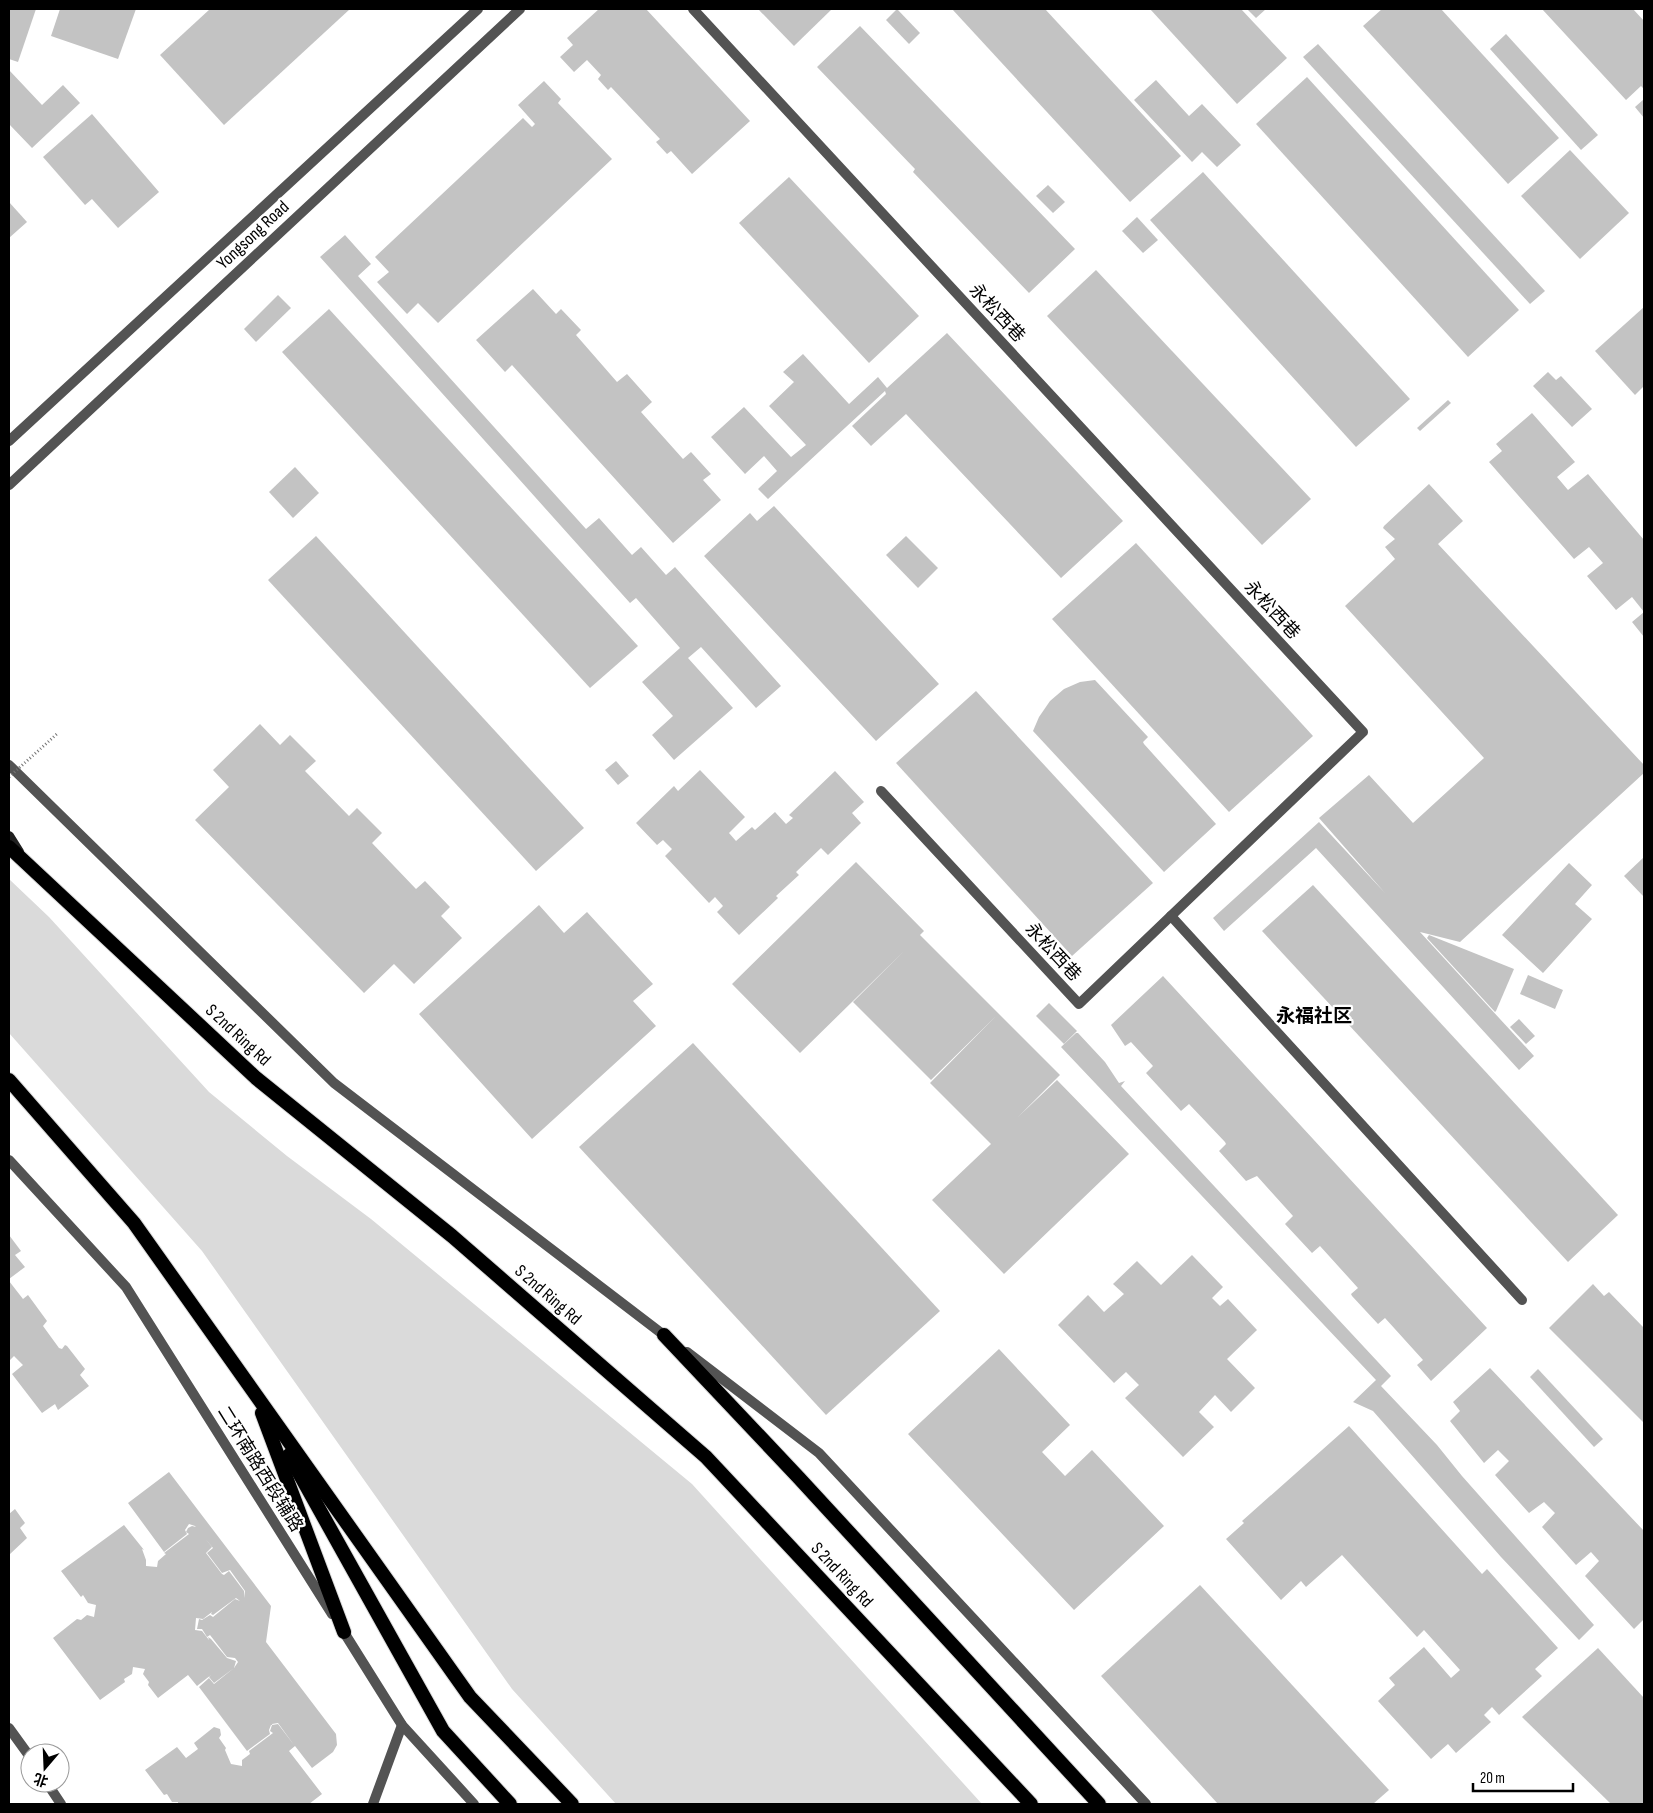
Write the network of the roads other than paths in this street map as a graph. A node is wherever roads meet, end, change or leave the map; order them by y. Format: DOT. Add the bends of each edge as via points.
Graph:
graph roads {
  1 [pos="478,9"];
  2 [pos="520,9"];
  3 [pos="693,9"];
  4 [pos="9,441"];
  5 [pos="9,485"];
  6 [pos="9,765"];
  7 [pos="881,791"];
  8 [pos="9,836"];
  9 [pos="9,847"];
  10 [pos="31,869"];
  11 [pos="1171,916"];
  12 [pos="9,1080"];
  13 [pos="9,1160"];
  14 [pos="1522,1300"];
  15 [pos="664,1334"];
  16 [pos="256,1396"];
  17 [pos="344,1632"];
  18 [pos="402,1725"];
  19 [pos="9,1728"];
  20 [pos="20,1743"];
  21 [pos="54,1793"];
  22 [pos="61,1804"];
  23 [pos="373,1804"];
  24 [pos="474,1804"];
  25 [pos="510,1804"];
  26 [pos="572,1804"];
  27 [pos="1031,1804"];
  28 [pos="1099,1804"];
  29 [pos="1146,1804"];
  1 -- 4 [label="street, Yongsong Road"];
  2 -- 5 [label="street, Yongsong Road"];
  3 -- 11 [label="street, 永松西巷" via="1363,732"];
  6 -- 15 [label="street" via="334,1083"];
  7 -- 11 [label="street, 永松西巷" via="1079,1004"];
  8 -- 10 [label="main road"];
  9 -- 10 [label="highway, S 2nd Ring Rd"];
  10 -- 27 [label="highway, S 2nd Ring Rd" via="256,1078 452,1236 706,1457"];
  11 -- 14 [label="street"];
  12 -- 16 [label="highway" via="134,1223"];
  13 -- 17 [label="street, 二环南路西段辅路" via="126,1287"];
  15 -- 28 [label="highway"];
  15 -- 29 [label="street" via="819,1452"];
  16 -- 17 [label="highway"];
  16 -- 25 [label="highway" via="442,1731"];
  16 -- 26 [label="highway" via="470,1696"];
  17 -- 18 [label="street, 二环南路西段辅路"];
  18 -- 23 [label="street"];
  18 -- 24 [label="street, 二环南路西段辅路"];
  19 -- 20 [label="street"];
  21 -- 22 [label="street"];
}
